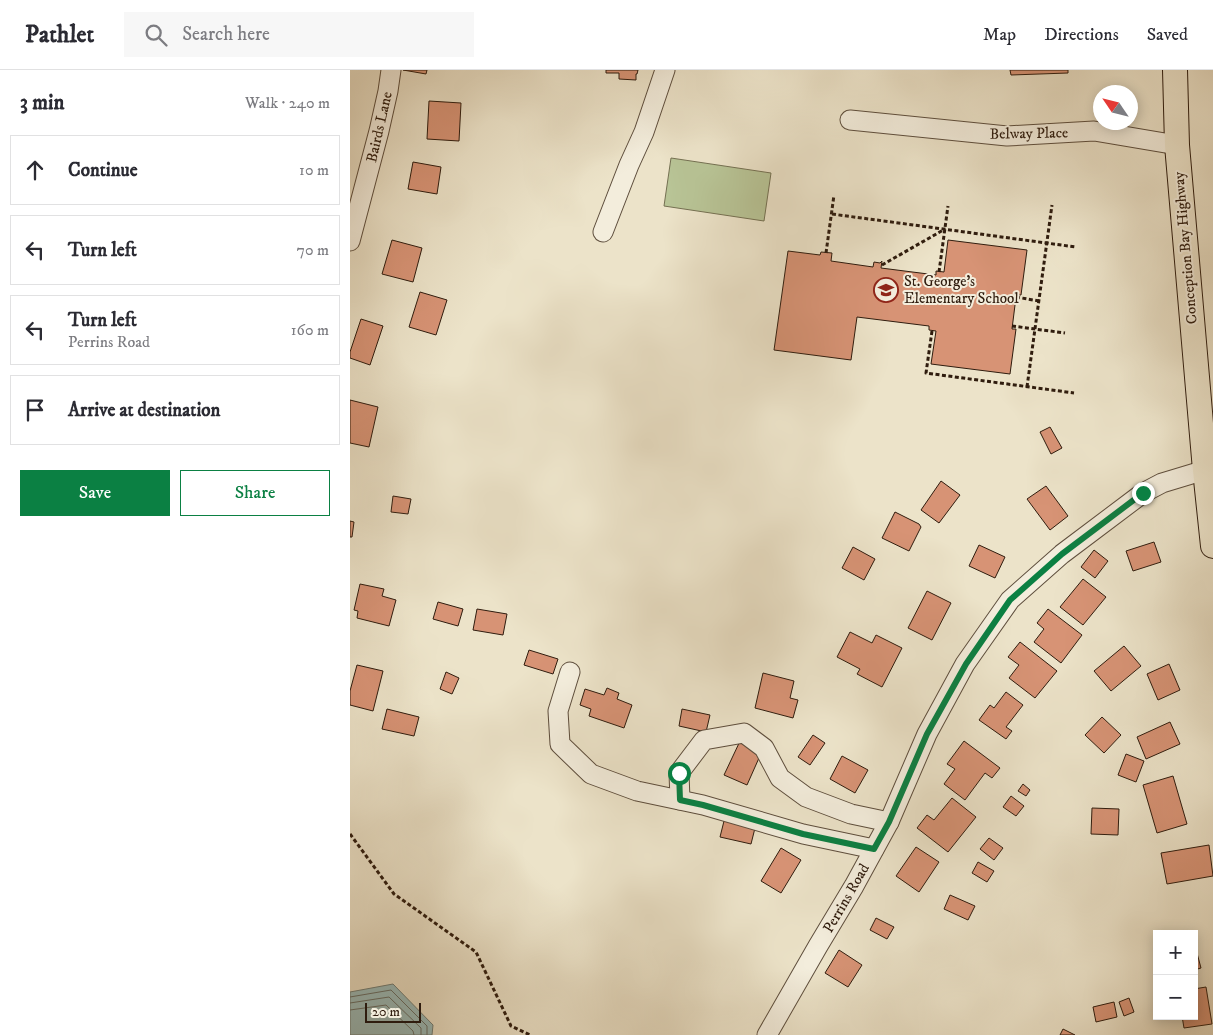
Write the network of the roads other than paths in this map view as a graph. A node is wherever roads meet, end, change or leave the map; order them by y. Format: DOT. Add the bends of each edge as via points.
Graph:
graph roads {
  1 [pos="381,70"];
  2 [pos="391,70"];
  3 [pos="665,70"];
  4 [pos="1174,70"];
  5 [pos="850,120"];
  6 [pos="1177,145"];
  7 [pos="603,232"];
  8 [pos="350,241"];
  9 [pos="1206,401"];
  10 [pos="1205,470"];
  11 [pos="1213,546"];
  12 [pos="570,672"];
  13 [pos="680,800"];
  14 [pos="889,822"];
  15 [pos="874,849"];
  16 [pos="767,1035"];
  1 -- 2 [label="street"];
  2 -- 8 [label="street, Bairds Lane" via="379,131"];
  3 -- 7 [label="street" via="644,132"];
  4 -- 6 [label="main road, Conception Bay Highway"];
  5 -- 6 [label="street, Belway Place" via="1007,136 1094,131"];
  6 -- 9 [label="main road, Conception Bay Highway"];
  9 -- 10 [label="main road, Conception Bay Highway"];
  10 -- 11 [label="main road, Conception Bay Highway"];
  10 -- 14 [label="street, Perrins Road" via="1162,483 1143,493 1062,554 1010,600 966,664 927,734"];
  12 -- 13 [label="street" via="558,711 560,744 591,774 637,791"];
  13 -- 14 [label="street" via="679,773 704,740 744,733 764,748 780,778 806,797 851,814"];
  13 -- 15 [label="street" via="803,834"];
  14 -- 15 [label="street, Perrins Road"];
  15 -- 16 [label="street, Perrins Road"];
}
